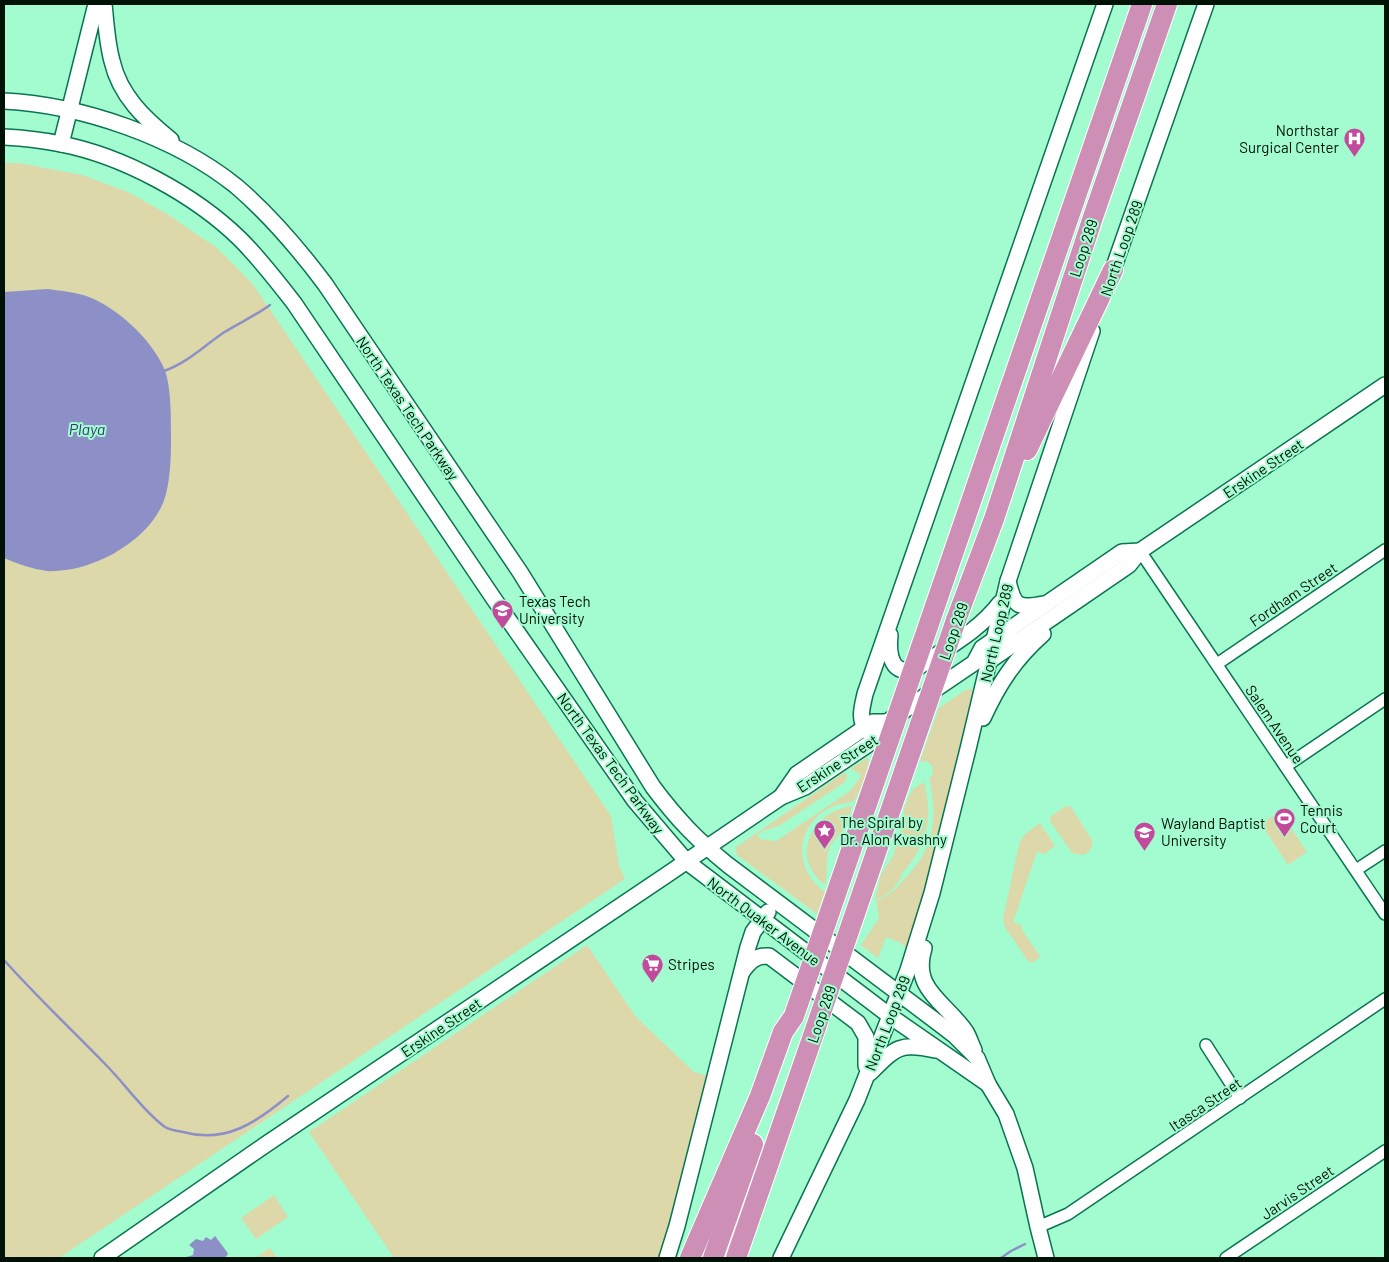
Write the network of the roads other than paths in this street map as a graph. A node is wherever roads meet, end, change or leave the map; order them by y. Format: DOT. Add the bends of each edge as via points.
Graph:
graph roads {
  1 [pos="96,4"];
  2 [pos="104,4"];
  3 [pos="1105,4"];
  4 [pos="1131,4"];
  5 [pos="1142,4"];
  6 [pos="1167,4"];
  7 [pos="1206,4"];
  8 [pos="4,101"];
  9 [pos="70,110"];
  10 [pos="4,137"];
  11 [pos="61,144"];
  12 [pos="194,158"];
  13 [pos="1084,171"];
  14 [pos="1113,270"];
  15 [pos="1385,385"];
  16 [pos="994,519"];
  17 [pos="1140,550"];
  18 [pos="1385,550"];
  19 [pos="1008,580"];
  20 [pos="1089,593"];
  21 [pos="1003,600"];
  22 [pos="1046,603"];
  23 [pos="892,616"];
  24 [pos="993,641"];
  25 [pos="989,662"];
  26 [pos="974,663"];
  27 [pos="1217,664"];
  28 [pos="1385,699"];
  29 [pos="865,728"];
  30 [pos="884,728"];
  31 [pos="968,749"];
  32 [pos="1286,766"];
  33 [pos="781,797"];
  34 [pos="707,848"];
  35 [pos="1385,851"];
  36 [pos="687,862"];
  37 [pos="1356,870"];
  38 [pos="932,893"];
  39 [pos="777,901"];
  40 [pos="1385,914"];
  41 [pos="762,919"];
  42 [pos="742,972"];
  43 [pos="899,994"];
  44 [pos="1385,999"];
  45 [pos="794,1016"];
  46 [pos="890,1016"];
  47 [pos="1206,1045"];
  48 [pos="940,1052"];
  49 [pos="977,1058"];
  50 [pos="866,1078"];
  51 [pos="988,1084"];
  52 [pos="1240,1098"];
  53 [pos="1385,1151"];
  54 [pos="1038,1227"];
  55 [pos="102,1258"];
  56 [pos="667,1258"];
  57 [pos="690,1258"];
  58 [pos="713,1258"];
  59 [pos="736,1258"];
  60 [pos="781,1258"];
  61 [pos="1046,1258"];
  62 [pos="1226,1258"];
  1 -- 9 [label="main road"];
  2 -- 12 [label="main road" via="112,62 120,84 152,125"];
  3 -- 23 [label="main road"];
  4 -- 13 [label="highway" via="1084,142"];
  5 -- 13 [label="highway, Loop 289"];
  6 -- 16 [label="highway, Loop 289"];
  7 -- 14 [label="main road, North Loop 289"];
  8 -- 9 [label="main road, North Texas Tech Parkway"];
  9 -- 11 [label="main road"];
  9 -- 12 [label="main road, North Texas Tech Parkway" via="143,133"];
  10 -- 11 [label="main road, North Texas Tech Parkway"];
  11 -- 36 [label="main road, North Texas Tech Parkway" via="128,166 172,188 207,211 266,266 630,793"];
  12 -- 34 [label="main road, North Texas Tech Parkway" via="234,185 297,247 520,572 653,787 675,816"];
  13 -- 45 [label="highway, Loop 289, bridge"];
  14 -- 16 [label="highway"];
  14 -- 19 [label="main road, North Loop 289"];
  15 -- 17 [label="main road, Erskine Street"];
  16 -- 59 [label="highway, Loop 289, bridge" via="956,620"];
  17 -- 20 [label="main road, Erskine Street" via="1129,565"];
  17 -- 22 [label="main road, Erskine Street" via="1122,552"];
  17 -- 27 [label="street, Salem Avenue"];
  18 -- 27 [label="street, Fordham Street"];
  19 -- 21 [label="main road, North Loop 289"];
  19 -- 22 [label="main road" via="1012,599 1019,605 1027,607"];
  20 -- 25 [label="main road, Erskine Street"];
  20 -- 31 [label="main road" via="1018,658 995,692"];
  21 -- 23 [label="main road" via="981,625 917,668 905,671 898,668 889,653"];
  21 -- 24 [label="main road, North Loop 289"];
  22 -- 24 [label="main road, Erskine Street"];
  23 -- 29 [label="main road" via="865,694 861,716"];
  24 -- 25 [label="main road, North Loop 289"];
  24 -- 26 [label="main road, Erskine Street" via="982,648"];
  25 -- 26 [label="main road"];
  25 -- 31 [label="main road, North Loop 289"];
  26 -- 30 [label="main road, Erskine Street"];
  27 -- 32 [label="street, Salem Avenue"];
  28 -- 32 [label="street"];
  29 -- 30 [label="main road, Erskine Street" via="873,722"];
  29 -- 33 [label="main road, Erskine Street" via="797,774"];
  30 -- 33 [label="main road, Erskine Street" via="805,787"];
  31 -- 38 [label="main road, North Loop 289"];
  32 -- 37 [label="street, Salem Avenue"];
  33 -- 34 [label="main road, Erskine Street"];
  34 -- 36 [label="main road, Erskine Street"];
  34 -- 39 [label="main road, North Quaker Avenue"];
  35 -- 37 [label="street"];
  36 -- 41 [label="main road, North Quaker Avenue"];
  36 -- 55 [label="main road, Erskine Street"];
  37 -- 40 [label="street, Salem Avenue"];
  38 -- 43 [label="main road, North Loop 289"];
  38 -- 49 [label="main road" via="933,918 920,960 922,975 930,992 966,1032"];
  39 -- 41 [label="main road"];
  39 -- 43 [label="main road, North Quaker Avenue"];
  41 -- 42 [label="main road" via="753,932"];
  41 -- 46 [label="main road, North Quaker Avenue"];
  42 -- 50 [label="main road" via="752,961 769,956 858,1023 866,1037"];
  42 -- 56 [label="main road"];
  43 -- 46 [label="main road, North Loop 289"];
  43 -- 49 [label="main road, North Quaker Avenue" via="954,1035"];
  44 -- 52 [label="street, Itasca Street"];
  45 -- 57 [label="highway" via="783,1032 760,1096"];
  45 -- 58 [label="highway, Loop 289" via="789,1039"];
  46 -- 48 [label="main road, North Quaker Avenue"];
  46 -- 50 [label="main road, North Loop 289"];
  47 -- 52 [label="street"];
  48 -- 50 [label="main road" via="906,1046 889,1055"];
  48 -- 51 [label="main road, North Quaker Avenue"];
  49 -- 51 [label="main road, North Quaker Avenue"];
  50 -- 60 [label="main road, North Loop 289"];
  51 -- 54 [label="main road, North Quaker Avenue" via="1006,1114 1018,1145"];
  52 -- 54 [label="street, Itasca Street" via="1068,1214"];
  53 -- 62 [label="street, Jarvis Street"];
  54 -- 61 [label="main road, North Quaker Avenue"];
}
